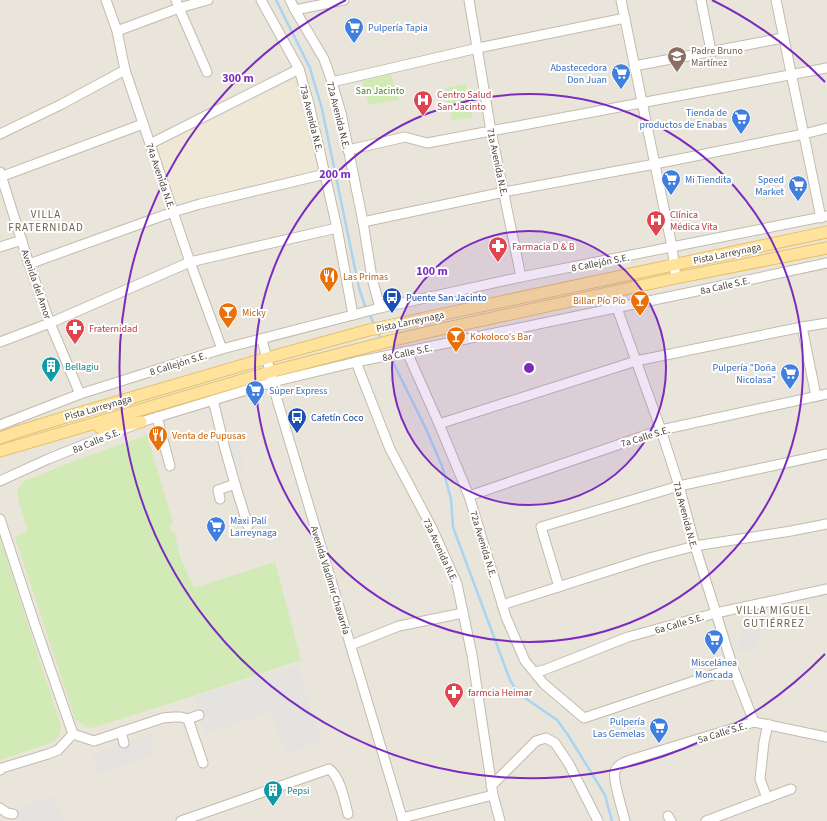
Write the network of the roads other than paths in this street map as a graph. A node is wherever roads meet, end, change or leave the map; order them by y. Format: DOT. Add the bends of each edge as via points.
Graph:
graph roads {
  1 [pos="106,0"];
  2 [pos="208,0"];
  3 [pos="262,0"];
  4 [pos="290,0"];
  5 [pos="344,0"];
  6 [pos="469,0"];
  7 [pos="622,0"];
  8 [pos="701,0"];
  9 [pos="776,0"];
  10 [pos="177,4"];
  11 [pos="295,10"];
  12 [pos="625,18"];
  13 [pos="117,31"];
  14 [pos="783,38"];
  15 [pos="478,48"];
  16 [pos="711,51"];
  17 [pos="634,66"];
  18 [pos="827,68"];
  19 [pos="298,69"];
  20 [pos="125,70"];
  21 [pos="207,72"];
  22 [pos="792,74"];
  23 [pos="332,82"];
  24 [pos="642,103"];
  25 [pos="143,124"];
  26 [pos="827,128"];
  27 [pos="491,130"];
  28 [pos="0,134"];
  29 [pos="804,134"];
  30 [pos="150,144"];
  31 [pos="348,150"];
  32 [pos="655,164"];
  33 [pos="325,174"];
  34 [pos="1,175"];
  35 [pos="504,192"];
  36 [pos="173,212"];
  37 [pos="824,217"];
  38 [pos="363,222"];
  39 [pos="337,228"];
  40 [pos="827,232"];
  41 [pos="22,240"];
  42 [pos="0,247"];
  43 [pos="672,247"];
  44 [pos="827,248"];
  45 [pos="190,262"];
  46 [pos="827,263"];
  47 [pos="30,264"];
  48 [pos="675,265"];
  49 [pos="521,277"];
  50 [pos="676,278"];
  51 [pos="617,308"];
  52 [pos="375,309"];
  53 [pos="356,314"];
  54 [pos="50,323"];
  55 [pos="827,323"];
  56 [pos="802,327"];
  57 [pos="262,339"];
  58 [pos="0,342"];
  59 [pos="222,349"];
  60 [pos="403,353"];
  61 [pos="267,358"];
  62 [pos="356,362"];
  63 [pos="636,362"];
  64 [pos="272,377"];
  65 [pos="80,394"];
  66 [pos="827,394"];
  67 [pos="816,396"];
  68 [pos="213,400"];
  69 [pos="157,417"];
  70 [pos="141,422"];
  71 [pos="440,424"];
  72 [pos="0,425"];
  73 [pos="661,430"];
  74 [pos="64,433"];
  75 [pos="0,438"];
  76 [pos="0,451"];
  77 [pos="827,454"];
  78 [pos="170,466"];
  79 [pos="0,481"];
  80 [pos="235,484"];
  81 [pos="679,486"];
  82 [pos="469,496"];
  83 [pos="220,499"];
  84 [pos="0,519"];
  85 [pos="827,524"];
  86 [pos="248,526"];
  87 [pos="695,546"];
  88 [pos="558,587"];
  89 [pos="827,589"];
  90 [pos="502,605"];
  91 [pos="463,612"];
  92 [pos="716,613"];
  93 [pos="350,645"];
  94 [pos="733,668"];
  95 [pos="535,672"];
  96 [pos="199,715"];
  97 [pos="188,719"];
  98 [pos="754,722"];
  99 [pos="768,724"];
  100 [pos="121,732"];
  101 [pos="73,734"];
  102 [pos="827,737"];
  103 [pos="124,742"];
  104 [pos="203,763"];
  105 [pos="0,770"];
  106 [pos="791,789"];
  107 [pos="492,791"];
  108 [pos="767,798"];
  109 [pos="0,808"];
  110 [pos="13,814"];
  111 [pos="348,814"];
  112 [pos="403,820"];
  113 [pos="181,821"];
  114 [pos="500,821"];
  115 [pos="598,821"];
  116 [pos="625,821"];
  117 [pos="706,821"];
  1 -- 13 [label="street, 74a Avenida N.E."];
  2 -- 10 [label="street"];
  3 -- 19 [label="street, 73a Avenida N.E."];
  4 -- 11 [label="street, 72a Avenida N.E."];
  5 -- 11 [label="street"];
  6 -- 15 [label="street, 71a Avenida N.E."];
  7 -- 12 [label="street"];
  8 -- 16 [label="street"];
  9 -- 14 [label="street"];
  10 -- 13 [label="street"];
  10 -- 21 [label="street"];
  11 -- 23 [label="street, 72a Avenida N.E." via="324,59"];
  12 -- 15 [label="street"];
  12 -- 17 [label="street"];
  13 -- 20 [label="street, 74a Avenida N.E."];
  14 -- 16 [label="street"];
  14 -- 22 [label="street"];
  15 -- 23 [label="street"];
  15 -- 27 [label="street, 71a Avenida N.E."];
  16 -- 17 [label="street"];
  17 -- 24 [label="street"];
  18 -- 22 [label="street"];
  19 -- 30 [label="street"];
  19 -- 33 [label="street, 73a Avenida N.E."];
  20 -- 25 [label="street, 74a Avenida N.E."];
  20 -- 28 [label="street"];
  22 -- 24 [label="street"];
  22 -- 29 [label="street"];
  23 -- 31 [label="street, 72a Avenida N.E."];
  24 -- 27 [label="street"];
  24 -- 32 [label="street"];
  25 -- 30 [label="street, 74a Avenida N.E."];
  25 -- 34 [label="street"];
  26 -- 29 [label="street"];
  27 -- 31 [label="street" via="427,143 405,137"];
  27 -- 35 [label="street, 71a Avenida N.E."];
  29 -- 32 [label="street"];
  29 -- 37 [label="street"];
  30 -- 36 [label="street, 74a Avenida N.E."];
  31 -- 38 [label="street, 72a Avenida N.E."];
  32 -- 35 [label="street"];
  32 -- 43 [label="street"];
  33 -- 36 [label="street"];
  33 -- 39 [label="street, 73a Avenida N.E."];
  34 -- 41 [label="street, Avenida del Amor"];
  35 -- 38 [label="street"];
  35 -- 49 [label="street, 71a Avenida N.E."];
  36 -- 45 [label="street, 74a Avenida N.E."];
  36 -- 47 [label="street"];
  37 -- 43 [label="street, 8 Callejón S.E."];
  38 -- 52 [label="street, 72a Avenida N.E."];
  39 -- 45 [label="street"];
  39 -- 53 [label="street, 73a Avenida N.E."];
  40 -- 48 [label="main road, Pista Larreynaga"];
  41 -- 42 [label="street"];
  41 -- 47 [label="street, Avenida del Amor"];
  43 -- 48 [label="street"];
  43 -- 49 [label="street, 8 Callejón S.E."];
  44 -- 50 [label="main road, Pista Larreynaga"];
  45 -- 54 [label="street"];
  45 -- 59 [label="street, 74a Avenida N.E."];
  46 -- 51 [label="street, 8a Calle S.E."];
  47 -- 54 [label="street, Avenida del Amor"];
  48 -- 50 [label="street"];
  48 -- 61 [label="main road, Pista Larreynaga" via="369,330"];
  49 -- 52 [label="street, 8 Callejón S.E."];
  50 -- 64 [label="main road, Pista Larreynaga" via="390,341"];
  51 -- 60 [label="street, 8a Calle S.E."];
  51 -- 63 [label="street, 71a Avenida N.E."];
  52 -- 53 [label="street, 8 Callejón S.E."];
  53 -- 57 [label="street, 8 Callejón S.E."];
  54 -- 58 [label="street"];
  54 -- 65 [label="street, Avenida del Amor"];
  55 -- 56 [label="street"];
  56 -- 63 [label="street"];
  56 -- 67 [label="street"];
  57 -- 59 [label="street, 8 Callejón S.E."];
  57 -- 61 [label="street, Avenida Vladimir Chavarría"];
  59 -- 65 [label="street, 8 Callejón S.E."];
  60 -- 62 [label="street, 8a Calle S.E."];
  60 -- 71 [label="street, 72a Avenida N.E."];
  61 -- 64 [label="street, Avenida Vladimir Chavarría"];
  61 -- 75 [label="main road, Pista Larreynaga"];
  62 -- 64 [label="street, 8a Calle S.E."];
  62 -- 91 [label="street, 73a Avenida N.E." via="390,449 432,528 457,584"];
  63 -- 71 [label="street"];
  63 -- 73 [label="street, 71a Avenida N.E."];
  64 -- 68 [label="street, 8a Calle S.E."];
  64 -- 74 [label="main road, Pista Larreynaga"];
  64 -- 93 [label="street, Avenida Vladimir Chavarría"];
  65 -- 72 [label="street, 8 Callejón S.E."];
  66 -- 67 [label="street, 7a Calle S.E."];
  67 -- 73 [label="street, 7a Calle S.E."];
  68 -- 69 [label="street, 8a Calle S.E."];
  68 -- 80 [label="street"];
  69 -- 70 [label="street, 8a Calle S.E."];
  69 -- 78 [label="street"];
  70 -- 74 [label="main road"];
  70 -- 79 [label="street, 8a Calle S.E."];
  71 -- 82 [label="street, 72a Avenida N.E."];
  73 -- 81 [label="street, 71a Avenida N.E."];
  73 -- 82 [label="street, 7a Calle S.E."];
  74 -- 76 [label="main road, Pista Larreynaga"];
  77 -- 81 [label="street"];
  80 -- 83 [label="street" via="218,490"];
  80 -- 86 [label="street"];
  81 -- 87 [label="street, 71a Avenida N.E."];
  81 -- 88 [label="street" via="542,527"];
  82 -- 90 [label="street, 72a Avenida N.E."];
  84 -- 101 [label="street"];
  85 -- 87 [label="street"];
  87 -- 88 [label="street"];
  87 -- 92 [label="street, 71a Avenida N.E."];
  88 -- 90 [label="street"];
  89 -- 92 [label="street, 6a Calle S.E."];
  90 -- 95 [label="street, 72a Avenida N.E." via="525,661"];
  91 -- 93 [label="street" via="399,626"];
  91 -- 107 [label="street, 73a Avenida N.E." via="472,655"];
  92 -- 94 [label="street, 71a Avenida N.E."];
  92 -- 95 [label="street, 6a Calle S.E." via="628,637"];
  93 -- 112 [label="street, Avenida Vladimir Chavarría"];
  94 -- 95 [label="street, 72a Avenida N.E." via="584,718 544,684"];
  94 -- 98 [label="street, 71a Avenida N.E."];
  96 -- 97 [label="street"];
  97 -- 100 [label="street" via="163,718"];
  97 -- 104 [label="street"];
  98 -- 99 [label="street, 5a Calle S.E."];
  98 -- 116 [label="street, 5a Calle S.E." via="630,760 619,766 614,772 614,779"];
  99 -- 102 [label="street, 5a Calle S.E."];
  99 -- 108 [label="street" via="760,779"];
  100 -- 101 [label="street" via="94,740"];
  100 -- 103 [label="street"];
  101 -- 105 [label="street" via="58,750"];
  106 -- 108 [label="street"];
  107 -- 112 [label="street"];
  107 -- 114 [label="street, 73a Avenida N.E."];
  107 -- 115 [label="street" via="536,741 546,738 555,743 569,764"];
  108 -- 117 [label="street"];
  109 -- 110 [label="street"];
  111 -- 113 [label="street" via="339,784 329,769"];
}
